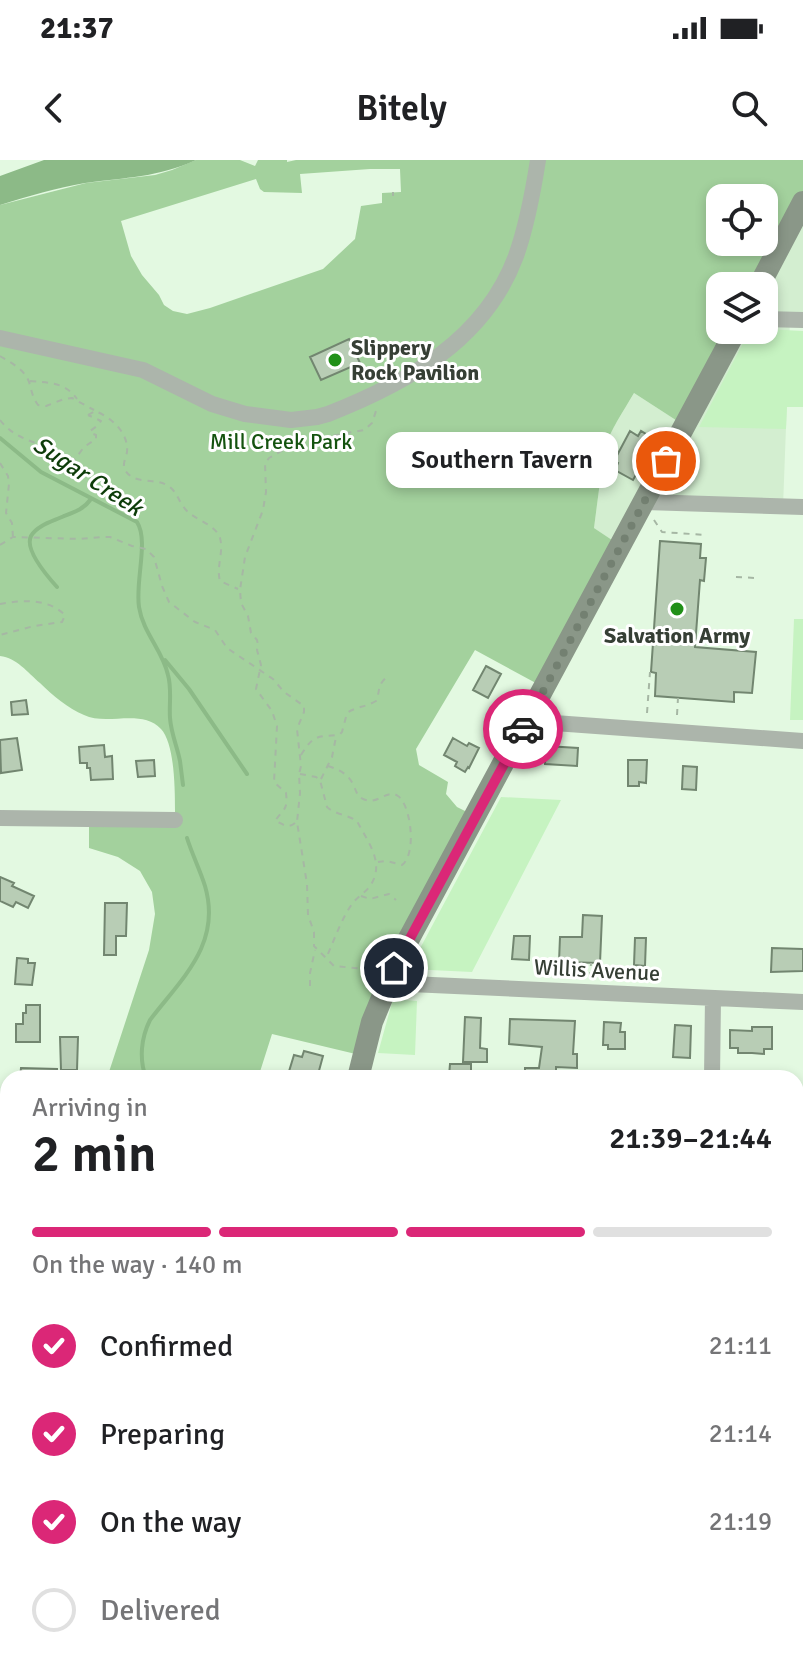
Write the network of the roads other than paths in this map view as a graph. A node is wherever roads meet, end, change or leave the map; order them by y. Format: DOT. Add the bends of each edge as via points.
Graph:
graph roads {
  1 [pos="538,160"];
  2 [pos="803,202"];
  3 [pos="766,272"];
  4 [pos="778,319"];
  5 [pos="803,320"];
  6 [pos="0,338"];
  7 [pos="729,344"];
  8 [pos="803,507"];
  9 [pos="648,510"];
  10 [pos="527,721"];
  11 [pos="803,741"];
  12 [pos="0,818"];
  13 [pos="175,820"];
  14 [pos="382,977"];
  15 [pos="713,998"];
  16 [pos="803,1002"];
  17 [pos="360,1070"];
  18 [pos="712,1070"];
  1 -- 6 [label="street" via="515,257 485,313 420,369 322,416 291,420 245,414 143,370"];
  2 -- 3 [label="main road"];
  4 -- 5 [label="street"];
  7 -- 9 [label="main road"];
  8 -- 9 [label="street"];
  9 -- 10 [label="main road"];
  10 -- 11 [label="street"];
  10 -- 14 [label="main road" via="399,957"];
  12 -- 13 [label="street"];
  14 -- 15 [label="street, Willis Avenue"];
  14 -- 17 [label="main road"];
  15 -- 16 [label="street, Willis Avenue"];
  15 -- 18 [label="street"];
}
